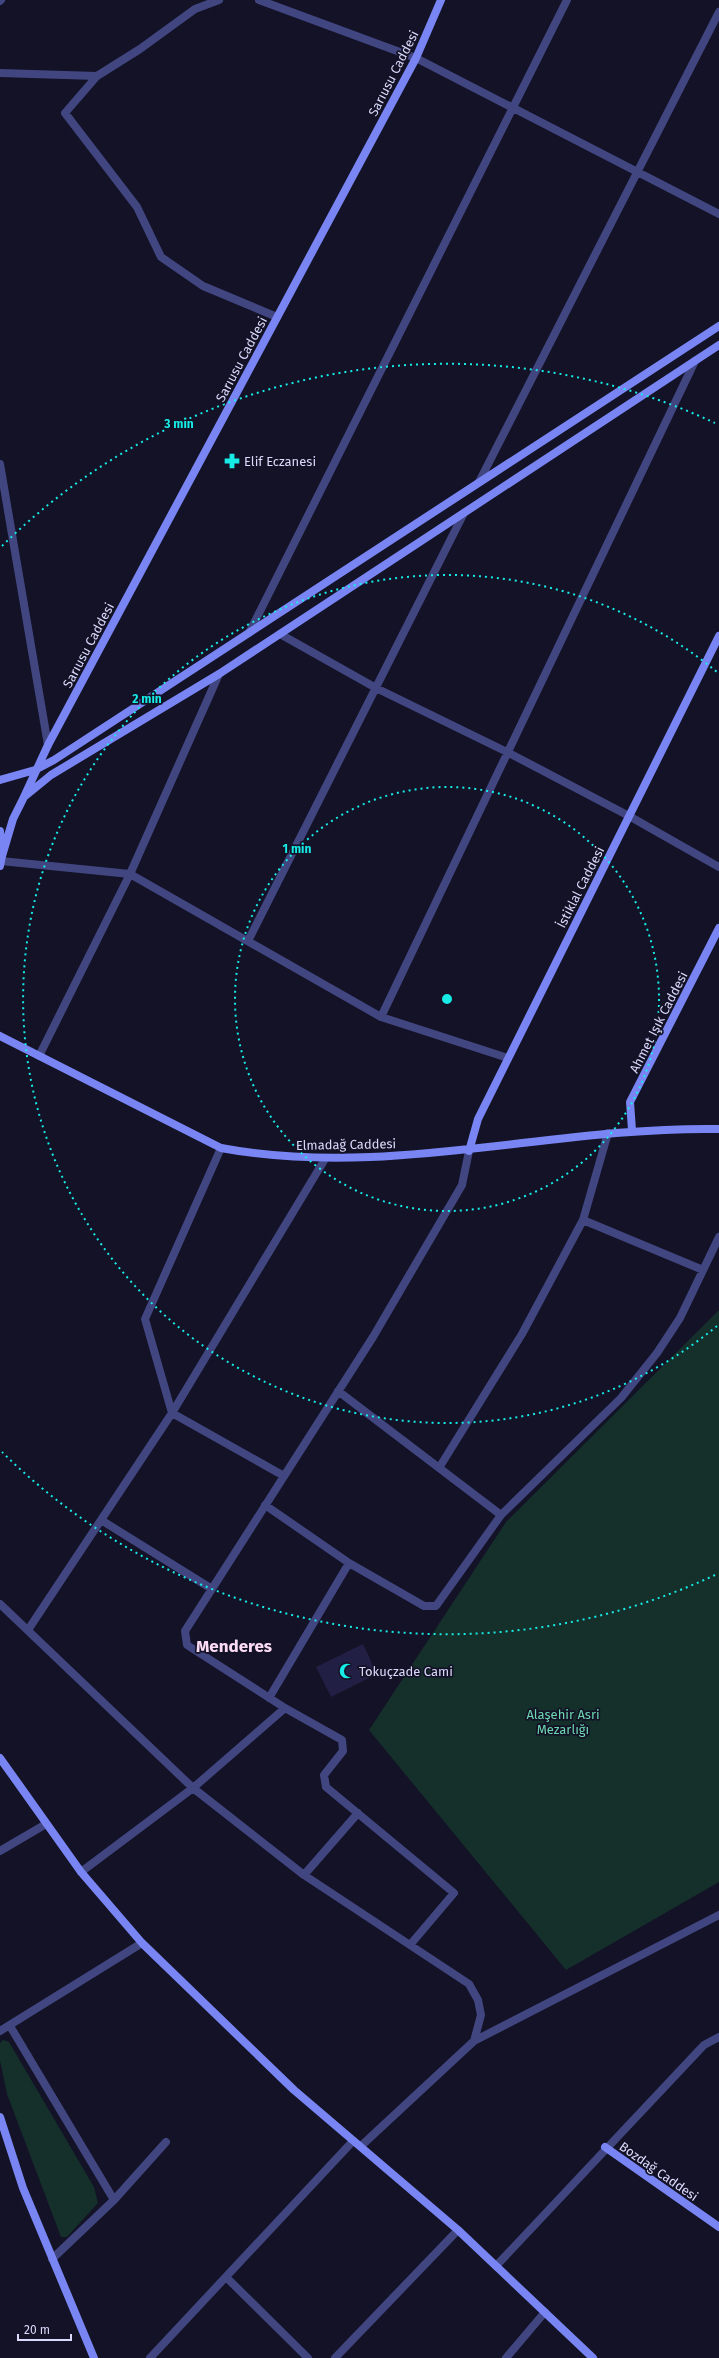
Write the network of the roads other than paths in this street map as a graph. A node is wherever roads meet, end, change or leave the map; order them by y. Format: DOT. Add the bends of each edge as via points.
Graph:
graph roads {
  1 [pos="219,0"];
  2 [pos="259,0"];
  3 [pos="441,0"];
  4 [pos="567,0"];
  5 [pos="719,12"];
  6 [pos="416,58"];
  7 [pos="0,73"];
  8 [pos="97,76"];
  9 [pos="513,108"];
  10 [pos="638,172"];
  11 [pos="719,214"];
  12 [pos="277,317"];
  13 [pos="719,326"];
  14 [pos="719,345"];
  15 [pos="695,361"];
  16 [pos="0,464"];
  17 [pos="480,482"];
  18 [pos="464,513"];
  19 [pos="249,633"];
  20 [pos="280,634"];
  21 [pos="719,636"];
  22 [pos="219,674"];
  23 [pos="376,688"];
  24 [pos="48,745"];
  25 [pos="507,752"];
  26 [pos="35,770"];
  27 [pos="0,780"];
  28 [pos="24,797"];
  29 [pos="629,816"];
  30 [pos="0,832"];
  31 [pos="1,861"];
  32 [pos="719,867"];
  33 [pos="130,874"];
  34 [pos="719,928"];
  35 [pos="248,941"];
  36 [pos="380,1017"];
  37 [pos="0,1036"];
  38 [pos="39,1056"];
  39 [pos="508,1058"];
  40 [pos="719,1129"];
  41 [pos="632,1130"];
  42 [pos="608,1133"];
  43 [pos="221,1148"];
  44 [pos="469,1151"];
  45 [pos="325,1159"];
  46 [pos="583,1220"];
  47 [pos="719,1236"];
  48 [pos="703,1270"];
  49 [pos="338,1391"];
  50 [pos="172,1413"];
  51 [pos="439,1468"];
  52 [pos="284,1476"];
  53 [pos="265,1505"];
  54 [pos="501,1515"];
  55 [pos="101,1520"];
  56 [pos="349,1563"];
  57 [pos="212,1589"];
  58 [pos="0,1604"];
  59 [pos="28,1630"];
  60 [pos="269,1698"];
  61 [pos="285,1708"];
  62 [pos="0,1758"];
  63 [pos="193,1788"];
  64 [pos="358,1813"];
  65 [pos="46,1824"];
  66 [pos="0,1851"];
  67 [pos="81,1872"];
  68 [pos="304,1875"];
  69 [pos="719,1914"];
  70 [pos="142,1943"];
  71 [pos="410,1945"];
  72 [pos="10,2026"];
  73 [pos="0,2031"];
  74 [pos="719,2037"];
  75 [pos="474,2041"];
  76 [pos="0,2117"];
  77 [pos="353,2141"];
  78 [pos="166,2142"];
  79 [pos="361,2146"];
  80 [pos="605,2147"];
  81 [pos="114,2200"];
  82 [pos="719,2227"];
  83 [pos="458,2230"];
  84 [pos="52,2259"];
  85 [pos="496,2266"];
  86 [pos="226,2277"];
  87 [pos="545,2312"];
  88 [pos="94,2358"];
  89 [pos="150,2358"];
  90 [pos="308,2358"];
  91 [pos="335,2358"];
  92 [pos="506,2358"];
  93 [pos="594,2358"];
  1 -- 8 [label="street" via="195,9"];
  2 -- 6 [label="street"];
  3 -- 6 [label="street, Sarıusu Caddesi"];
  4 -- 9 [label="street"];
  5 -- 10 [label="street"];
  6 -- 9 [label="street"];
  6 -- 12 [label="street, Sarıusu Caddesi"];
  7 -- 8 [label="street"];
  8 -- 12 [label="street" via="64,113 137,207 162,256 203,286"];
  9 -- 10 [label="street"];
  9 -- 19 [label="street"];
  10 -- 11 [label="street"];
  10 -- 17 [label="street"];
  12 -- 24 [label="street, Sarıusu Caddesi"];
  13 -- 17 [label="street"];
  14 -- 15 [label="street"];
  15 -- 18 [label="street"];
  15 -- 25 [label="street"];
  16 -- 24 [label="street"];
  17 -- 19 [label="street"];
  18 -- 20 [label="street"];
  18 -- 23 [label="street"];
  19 -- 26 [label="street"];
  20 -- 22 [label="street"];
  20 -- 23 [label="street"];
  21 -- 29 [label="street, İstiklal Caddesi"];
  22 -- 28 [label="street" via="51,775"];
  22 -- 33 [label="street"];
  23 -- 25 [label="street"];
  23 -- 35 [label="street"];
  24 -- 26 [label="street, Sarıusu Caddesi"];
  25 -- 29 [label="street"];
  25 -- 36 [label="street"];
  26 -- 27 [label="street"];
  26 -- 28 [label="street, Sarıusu Caddesi"];
  28 -- 31 [label="street, Sarıusu Caddesi" via="13,819"];
  29 -- 32 [label="street"];
  29 -- 39 [label="street, İstiklal Caddesi"];
  30 -- 31 [label="street"];
  31 -- 33 [label="street"];
  33 -- 35 [label="street"];
  33 -- 38 [label="street"];
  34 -- 41 [label="street, Ahmet Işık Caddesi" via="630,1102"];
  35 -- 36 [label="street"];
  36 -- 39 [label="street"];
  37 -- 38 [label="street, Elmadağ Caddesi"];
  38 -- 43 [label="street, Elmadağ Caddesi"];
  39 -- 44 [label="street, İstiklal Caddesi" via="478,1119"];
  40 -- 41 [label="street, Elmadağ Caddesi"];
  41 -- 42 [label="street, Elmadağ Caddesi"];
  42 -- 44 [label="street, Elmadağ Caddesi"];
  42 -- 46 [label="street"];
  43 -- 45 [label="street, Elmadağ Caddesi" via="260,1155"];
  43 -- 50 [label="street" via="145,1319"];
  44 -- 45 [label="street, Elmadağ Caddesi"];
  44 -- 49 [label="street" via="462,1185 373,1337"];
  45 -- 50 [label="street"];
  46 -- 48 [label="street"];
  46 -- 51 [label="street" via="522,1334"];
  47 -- 48 [label="street"];
  48 -- 54 [label="street" via="680,1318 657,1353 621,1398"];
  49 -- 51 [label="street"];
  49 -- 52 [label="street"];
  50 -- 52 [label="street"];
  50 -- 55 [label="street"];
  51 -- 54 [label="street"];
  52 -- 53 [label="street"];
  53 -- 56 [label="street"];
  53 -- 57 [label="street"];
  54 -- 56 [label="street" via="436,1606 424,1606"];
  55 -- 57 [label="street"];
  55 -- 59 [label="street"];
  56 -- 60 [label="street"];
  57 -- 60 [label="street" via="184,1631 187,1645"];
  58 -- 59 [label="street"];
  59 -- 63 [label="street"];
  60 -- 61 [label="street"];
  61 -- 63 [label="street"];
  61 -- 64 [label="street" via="342,1740 343,1751 324,1775 326,1788"];
  62 -- 65 [label="street"];
  63 -- 67 [label="street"];
  63 -- 68 [label="street"];
  64 -- 68 [label="street"];
  64 -- 71 [label="street" via="454,1893"];
  65 -- 66 [label="street"];
  65 -- 67 [label="street"];
  67 -- 70 [label="street"];
  68 -- 71 [label="street"];
  69 -- 75 [label="street"];
  70 -- 72 [label="street"];
  70 -- 77 [label="street" via="294,2090"];
  71 -- 75 [label="street" via="469,1984 478,2000 481,2016"];
  72 -- 73 [label="street"];
  72 -- 81 [label="street"];
  74 -- 80 [label="street" via="704,2045"];
  75 -- 79 [label="street"];
  76 -- 84 [label="street" via="23,2188"];
  77 -- 79 [label="street"];
  77 -- 86 [label="street"];
  78 -- 81 [label="street"];
  79 -- 83 [label="street"];
  80 -- 82 [label="street, Bozdağ Caddesi"];
  80 -- 85 [label="street"];
  81 -- 84 [label="street"];
  83 -- 85 [label="street"];
  83 -- 91 [label="street"];
  84 -- 88 [label="street"];
  85 -- 87 [label="street"];
  86 -- 89 [label="street"];
  86 -- 90 [label="street"];
  87 -- 92 [label="street"];
  87 -- 93 [label="street"];
}
